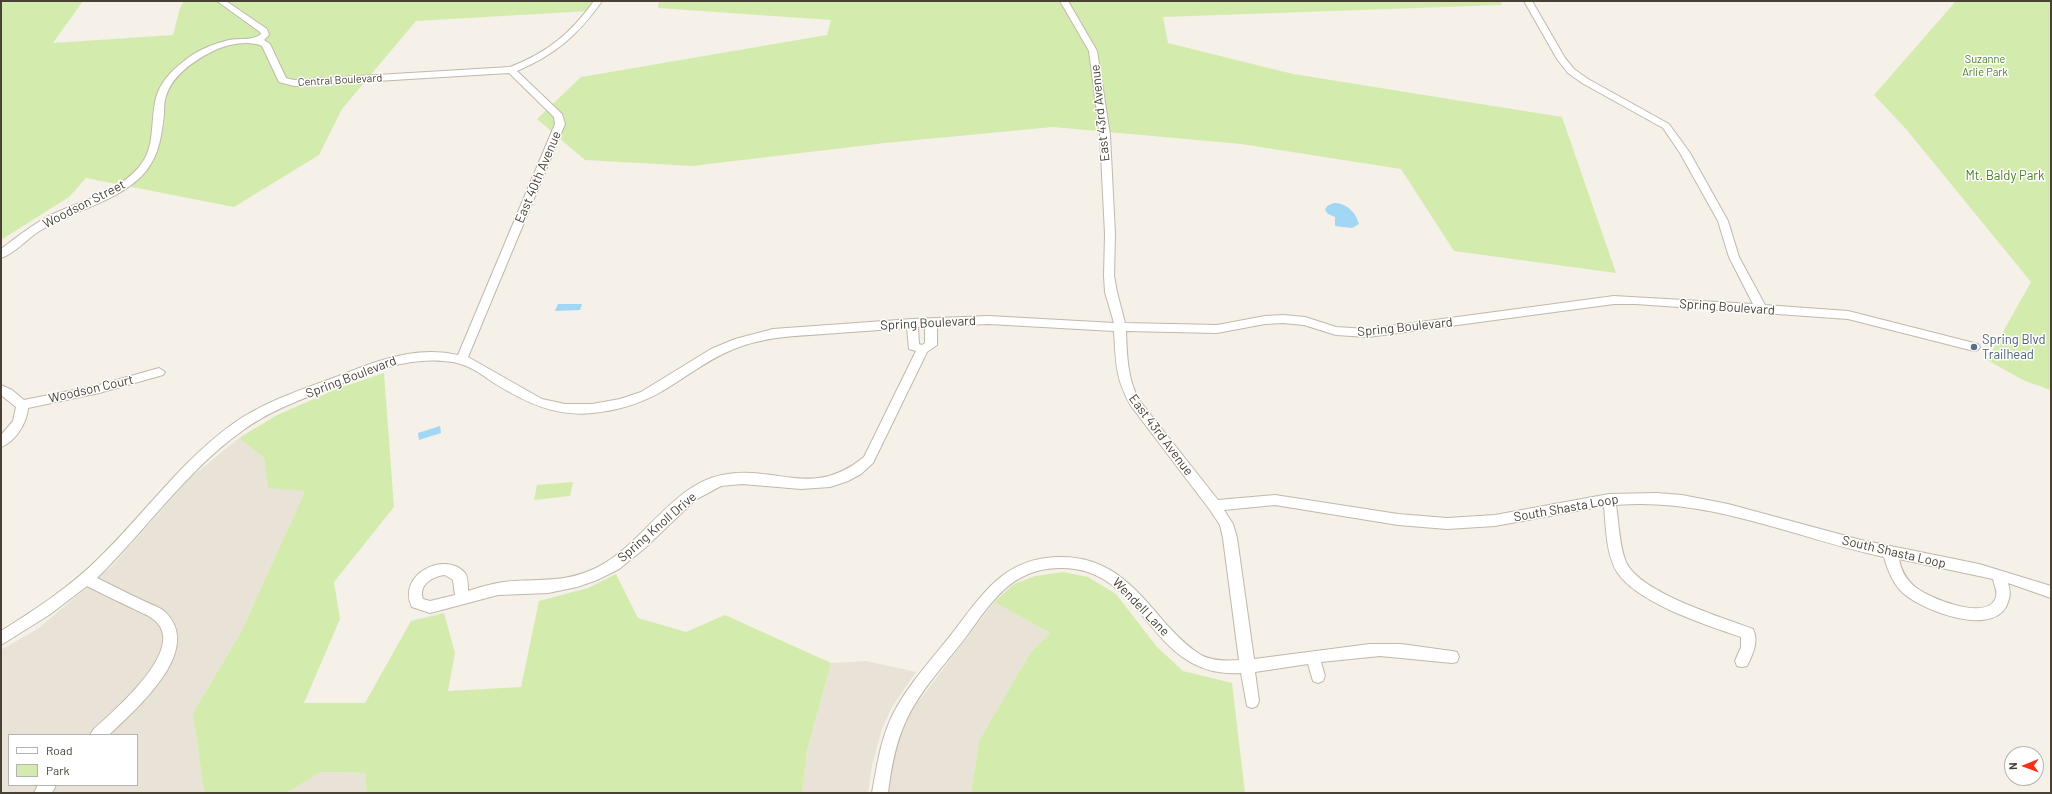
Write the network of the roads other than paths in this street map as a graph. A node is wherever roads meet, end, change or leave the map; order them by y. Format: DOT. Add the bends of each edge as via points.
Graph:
graph roads {
  1 [pos="221,1"];
  2 [pos="598,1"];
  3 [pos="1064,1"];
  4 [pos="1528,1"];
  5 [pos="258,41"];
  6 [pos="515,73"];
  7 [pos="1,254"];
  8 [pos="1761,309"];
  9 [pos="931,322"];
  10 [pos="912,323"];
  11 [pos="1121,327"];
  12 [pos="1974,347"];
  13 [pos="923,349"];
  14 [pos="462,359"];
  15 [pos="159,372"];
  16 [pos="1,389"];
  17 [pos="22,405"];
  18 [pos="1,442"];
  19 [pos="1609,499"];
  20 [pos="1215,506"];
  21 [pos="1890,552"];
  22 [pos="1998,575"];
  23 [pos="86,579"];
  24 [pos="2051,592"];
  25 [pos="462,599"];
  26 [pos="1,639"];
  27 [pos="1452,657"];
  28 [pos="1312,658"];
  29 [pos="1742,661"];
  30 [pos="1247,667"];
  31 [pos="1318,676"];
  32 [pos="1252,701"];
  33 [pos="99,734"];
  34 [pos="880,793"];
  1 -- 5 [label="street" via="264,32 265,35"];
  2 -- 6 [label="street" via="581,25 561,45"];
  3 -- 11 [label="street, East 43rd Avenue" via="1093,51 1105,135 1110,234 1109,276"];
  4 -- 8 [label="street" via="1561,59 1571,71 1666,126 1723,221 1737,264"];
  5 -- 6 [label="street, Central Boulevard" via="266,44 282,80 294,83 489,70"];
  5 -- 7 [label="street, Woodson Street" via="219,45 187,63 168,82 161,96 157,139 149,161 138,175 120,187 37,228"];
  6 -- 14 [label="street, East 40th Avenue" via="559,116 560,124"];
  8 -- 11 [label="street, Spring Boulevard" via="1625,300 1368,333 1336,331 1305,321 1283,319 1217,329"];
  8 -- 12 [label="street, Spring Boulevard" via="1859,317"];
  9 -- 10 [label="street, Spring Boulevard"];
  9 -- 11 [label="street, Spring Boulevard" via="989,320"];
  9 -- 13 [label="street, Spring Knoll Drive" via="932,343 930,347"];
  10 -- 13 [label="street" via="913,346"];
  10 -- 14 [label="street, Spring Boulevard" via="773,333 751,338 707,356 645,395 601,409 556,408 539,402"];
  11 -- 20 [label="street, East 43rd Avenue" via="1123,376 1127,389 1135,403"];
  13 -- 25 [label="street, Spring Knoll Drive" via="869,460 858,471 844,479 811,485 736,479 720,481 705,486 693,494 633,551 613,566 583,580 554,586 503,588"];
  14 -- 23 [label="street, Spring Boulevard" via="420,356 396,359 262,412 217,443 180,477 128,537"];
  15 -- 17 [label="street, Woodson Court" via="99,389"];
  16 -- 17 [label="street"];
  17 -- 18 [label="street" via="20,420"];
  19 -- 20 [label="street, South Shasta Loop" via="1499,521 1444,524 1417,523 1275,500"];
  19 -- 21 [label="street, South Shasta Loop" via="1655,498 1709,504 1843,542"];
  19 -- 29 [label="street" via="1619,564 1627,576 1645,589 1686,610 1748,633 1748,647"];
  20 -- 30 [label="street, East 43rd Avenue" via="1226,524 1230,538"];
  21 -- 22 [label="street, South Shasta Loop"];
  21 -- 22 [label="street" via="1899,579 1912,593 1949,611 1987,613 1998,608 2003,598"];
  22 -- 24 [label="street, South Shasta Loop"];
  23 -- 26 [label="street, Spring Boulevard" via="55,605"];
  23 -- 33 [label="street" via="159,615 170,629 170,647 159,671 142,694"];
  27 -- 28 [label="street, Wendell Lane" via="1381,650"];
  28 -- 30 [label="street, Wendell Lane"];
  28 -- 31 [label="street"];
  30 -- 32 [label="street, East 43rd Avenue"];
  30 -- 34 [label="street, Wendell Lane" via="1212,665 1190,656 1120,583 1099,570 1079,564 1059,563 1025,568 1006,579 991,594 906,706 889,744"];
}
